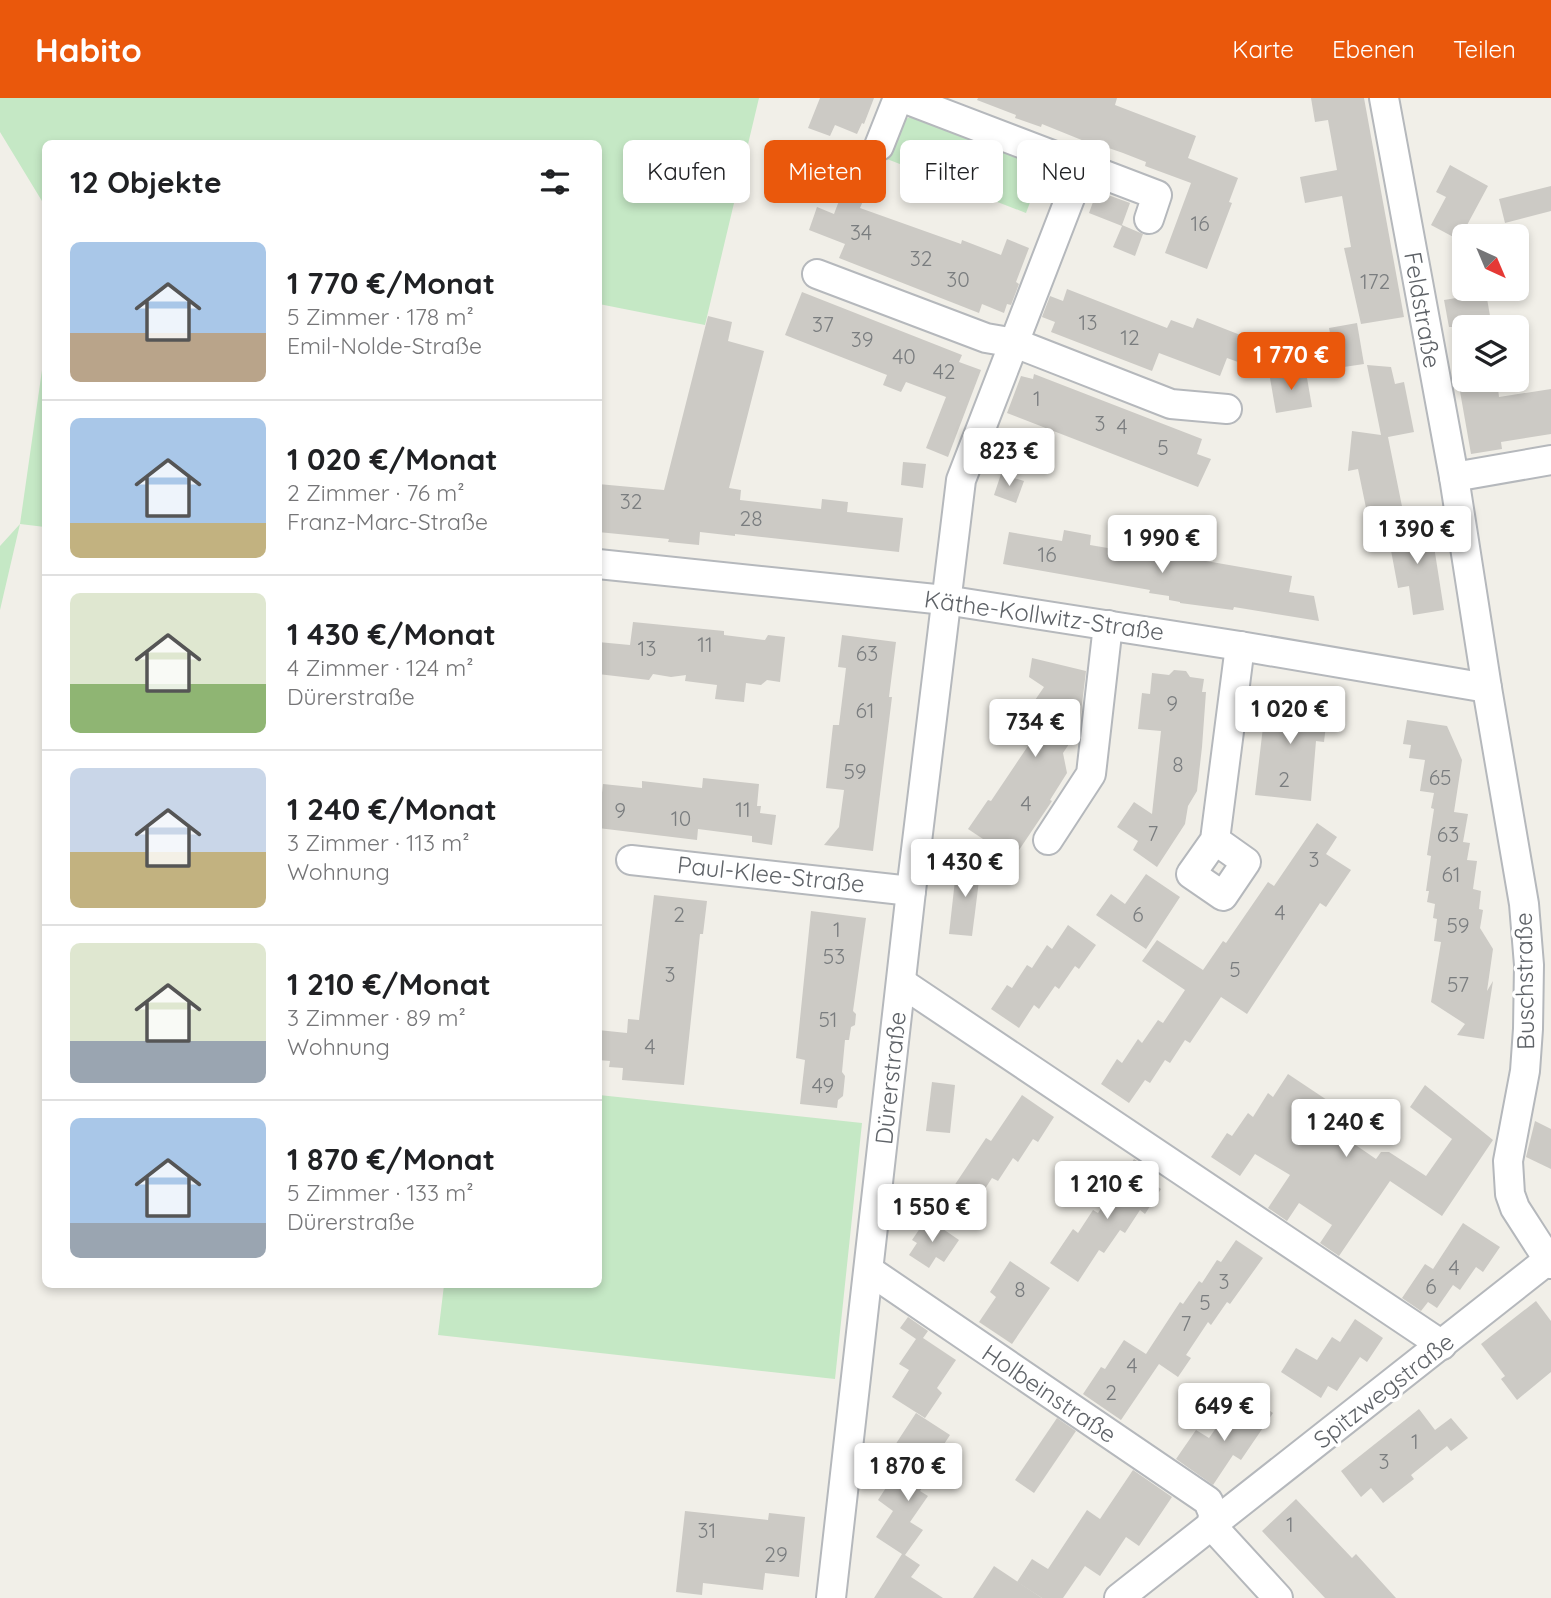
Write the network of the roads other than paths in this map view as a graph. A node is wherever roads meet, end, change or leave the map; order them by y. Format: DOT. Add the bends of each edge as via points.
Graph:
graph roads {
  1 [pos="898,98"];
  2 [pos="903,98"];
  3 [pos="1384,98"];
  4 [pos="881,140"];
  5 [pos="1017,142"];
  6 [pos="1110,177"];
  7 [pos="1069,203"];
  8 [pos="1149,219"];
  9 [pos="817,274"];
  10 [pos="1015,343"];
  11 [pos="1227,409"];
  12 [pos="1551,460"];
  13 [pos="1454,477"];
  14 [pos="602,564"];
  15 [pos="945,600"];
  16 [pos="1108,625"];
  17 [pos="1240,646"];
  18 [pos="1487,688"];
  19 [pos="1215,839"];
  20 [pos="1048,840"];
  21 [pos="631,860"];
  22 [pos="911,891"];
  23 [pos="1524,904"];
  24 [pos="1551,914"];
  25 [pos="902,983"];
  26 [pos="1549,1262"];
  27 [pos="870,1272"];
  28 [pos="1442,1345"];
  29 [pos="1213,1526"];
  30 [pos="831,1598"];
  31 [pos="1119,1598"];
  32 [pos="1278,1598"];
  1 -- 4 [label="street"];
  2 -- 5 [label="street"];
  3 -- 13 [label="street, Feldstraße"];
  6 -- 8 [label="street" via="1157,195"];
  7 -- 10 [label="street, Dürerstraße"];
  9 -- 10 [label="street" via="986,338"];
  10 -- 11 [label="street" via="1171,404"];
  10 -- 15 [label="street, Dürerstraße" via="961,480"];
  12 -- 13 [label="street"];
  13 -- 18 [label="street, Feldstraße"];
  14 -- 15 [label="street, Käthe-Kollwitz-Straße"];
  15 -- 16 [label="street, Käthe-Kollwitz-Straße"];
  15 -- 22 [label="street, Dürerstraße"];
  16 -- 17 [label="street, Käthe-Kollwitz-Straße"];
  16 -- 20 [label="street" via="1091,774"];
  17 -- 18 [label="street, Käthe-Kollwitz-Straße"];
  17 -- 19 [label="street"];
  18 -- 23 [label="street, Buschstraße"];
  21 -- 22 [label="street, Paul-Klee-Straße"];
  22 -- 25 [label="street, Dürerstraße"];
  23 -- 24 [label="street"];
  23 -- 26 [label="street, Buschstraße" via="1528,1029 1508,1161 1509,1182 1515,1208"];
  25 -- 27 [label="street, Dürerstraße"];
  25 -- 28 [label="street"];
  26 -- 28 [label="street, Spitzwegstraße"];
  27 -- 29 [label="street, Holbeinstraße" via="1208,1501"];
  27 -- 30 [label="street, Dürerstraße"];
  28 -- 29 [label="street, Spitzwegstraße"];
  29 -- 31 [label="street, Spitzwegstraße"];
  29 -- 32 [label="street, Holbeinstraße"];
}
